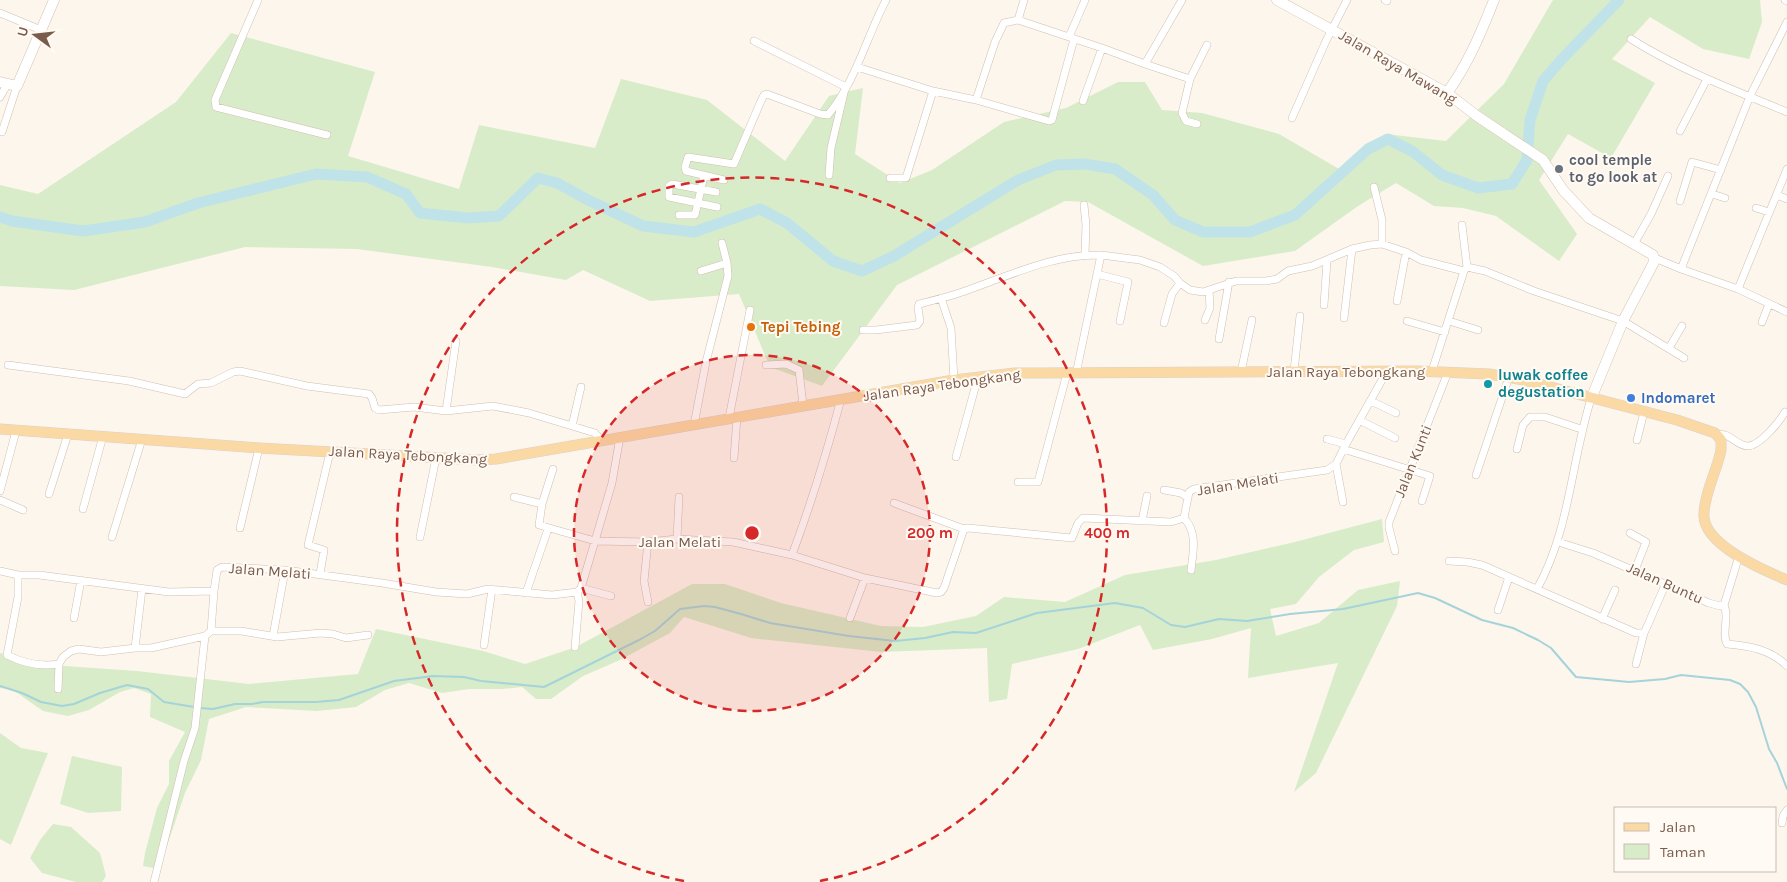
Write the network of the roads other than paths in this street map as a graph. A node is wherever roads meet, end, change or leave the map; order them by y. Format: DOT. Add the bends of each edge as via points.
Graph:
graph roads {
  1 [pos="54,0"];
  2 [pos="258,0"];
  3 [pos="886,0"];
  4 [pos="1024,0"];
  5 [pos="1085,0"];
  6 [pos="1182,0"];
  7 [pos="1277,0"];
  8 [pos="1347,0"];
  9 [pos="1494,0"];
  10 [pos="0,13"];
  11 [pos="1018,20"];
  12 [pos="1787,22"];
  13 [pos="1332,29"];
  14 [pos="40,30"];
  15 [pos="1071,38"];
  16 [pos="1631,39"];
  17 [pos="754,41"];
  18 [pos="1207,45"];
  19 [pos="1102,48"];
  20 [pos="1145,64"];
  21 [pos="857,67"];
  22 [pos="1190,79"];
  23 [pos="1707,79"];
  24 [pos="8,84"];
  25 [pos="845,88"];
  26 [pos="933,91"];
  27 [pos="1447,93"];
  28 [pos="1750,96"];
  29 [pos="0,97"];
  30 [pos="976,100"];
  31 [pos="1083,101"];
  32 [pos="1787,112"];
  33 [pos="1292,118"];
  34 [pos="1197,124"];
  35 [pos="1680,131"];
  36 [pos="2,132"];
  37 [pos="327,134"];
  38 [pos="1787,169"];
  39 [pos="1721,170"];
  40 [pos="829,175"];
  41 [pos="704,176"];
  42 [pos="1668,176"];
  43 [pos="890,178"];
  44 [pos="724,180"];
  45 [pos="1374,187"];
  46 [pos="700,189"];
  47 [pos="716,192"];
  48 [pos="1712,194"];
  49 [pos="1777,195"];
  50 [pos="1725,198"];
  51 [pos="1787,199"];
  52 [pos="1680,201"];
  53 [pos="698,203"];
  54 [pos="1084,205"];
  55 [pos="717,207"];
  56 [pos="1756,208"];
  57 [pos="1769,212"];
  58 [pos="679,215"];
  59 [pos="1462,225"];
  60 [pos="722,243"];
  61 [pos="1382,244"];
  62 [pos="1634,244"];
  63 [pos="1352,249"];
  64 [pos="1406,252"];
  65 [pos="1084,254"];
  66 [pos="1101,255"];
  67 [pos="1655,258"];
  68 [pos="1327,260"];
  69 [pos="728,263"];
  70 [pos="1465,269"];
  71 [pos="1681,269"];
  72 [pos="701,271"];
  73 [pos="1097,274"];
  74 [pos="1229,282"];
  75 [pos="1180,284"];
  76 [pos="1738,289"];
  77 [pos="1209,290"];
  78 [pos="941,298"];
  79 [pos="1397,301"];
  80 [pos="1769,304"];
  81 [pos="1324,305"];
  82 [pos="750,310"];
  83 [pos="1787,312"];
  84 [pos="1300,316"];
  85 [pos="1344,318"];
  86 [pos="1205,320"];
  87 [pos="1252,320"];
  88 [pos="1120,321"];
  89 [pos="1407,321"];
  90 [pos="1449,321"];
  91 [pos="1624,321"];
  92 [pos="1762,322"];
  93 [pos="1164,323"];
  94 [pos="1682,326"];
  95 [pos="863,330"];
  96 [pos="1478,330"];
  97 [pos="1445,332"];
  98 [pos="1219,339"];
  99 [pos="456,341"];
  100 [pos="1669,348"];
  101 [pos="1684,358"];
  102 [pos="8,365"];
  103 [pos="766,365"];
  104 [pos="1387,371"];
  105 [pos="1432,371"];
  106 [pos="1242,372"];
  107 [pos="1294,372"];
  108 [pos="1448,372"];
  109 [pos="1072,374"];
  110 [pos="978,377"];
  111 [pos="1509,377"];
  112 [pos="954,380"];
  113 [pos="581,387"];
  114 [pos="841,399"];
  115 [pos="1591,399"];
  116 [pos="1371,401"];
  117 [pos="803,405"];
  118 [pos="446,411"];
  119 [pos="1396,412"];
  120 [pos="1644,412"];
  121 [pos="1785,412"];
  122 [pos="733,417"];
  123 [pos="1360,420"];
  124 [pos="694,425"];
  125 [pos="572,426"];
  126 [pos="1581,429"];
  127 [pos="0,430"];
  128 [pos="16,431"];
  129 [pos="68,434"];
  130 [pos="1718,435"];
  131 [pos="103,436"];
  132 [pos="620,437"];
  133 [pos="1395,438"];
  134 [pos="142,439"];
  135 [pos="1327,439"];
  136 [pos="601,440"];
  137 [pos="1638,440"];
  138 [pos="1344,447"];
  139 [pos="259,448"];
  140 [pos="1517,449"];
  141 [pos="330,452"];
  142 [pos="956,457"];
  143 [pos="436,458"];
  144 [pos="734,458"];
  145 [pos="1334,466"];
  146 [pos="553,469"];
  147 [pos="1409,469"];
  148 [pos="1476,475"];
  149 [pos="1018,482"];
  150 [pos="1164,490"];
  151 [pos="0,491"];
  152 [pos="49,494"];
  153 [pos="1147,496"];
  154 [pos="514,497"];
  155 [pos="679,497"];
  156 [pos="1188,498"];
  157 [pos="0,500"];
  158 [pos="1422,501"];
  159 [pos="1343,502"];
  160 [pos="894,503"];
  161 [pos="542,504"];
  162 [pos="23,510"];
  163 [pos="83,510"];
  164 [pos="1184,518"];
  165 [pos="1142,521"];
  166 [pos="240,528"];
  167 [pos="548,529"];
  168 [pos="964,529"];
  169 [pos="1630,533"];
  170 [pos="112,537"];
  171 [pos="420,537"];
  172 [pos="677,539"];
  173 [pos="595,541"];
  174 [pos="648,542"];
  175 [pos="1558,542"];
  176 [pos="1395,551"];
  177 [pos="792,555"];
  178 [pos="1739,556"];
  179 [pos="1449,561"];
  180 [pos="285,570"];
  181 [pos="1191,570"];
  182 [pos="1635,570"];
  183 [pos="0,571"];
  184 [pos="320,574"];
  185 [pos="18,575"];
  186 [pos="1509,577"];
  187 [pos="865,578"];
  188 [pos="81,580"];
  189 [pos="1787,580"];
  190 [pos="1666,583"];
  191 [pos="142,589"];
  192 [pos="492,589"];
  193 [pos="1537,589"];
  194 [pos="214,590"];
  195 [pos="579,590"];
  196 [pos="1615,590"];
  197 [pos="526,593"];
  198 [pos="611,596"];
  199 [pos="648,602"];
  200 [pos="1724,605"];
  201 [pos="1498,610"];
  202 [pos="74,618"];
  203 [pos="850,618"];
  204 [pos="1602,619"];
  205 [pos="1644,632"];
  206 [pos="208,634"];
  207 [pos="368,634"];
  208 [pos="273,636"];
  209 [pos="484,645"];
  210 [pos="575,647"];
  211 [pos="135,648"];
  212 [pos="59,664"];
  213 [pos="1636,664"];
  214 [pos="1787,666"];
  215 [pos="58,689"];
  216 [pos="1787,810"];
  217 [pos="1782,823"];
  218 [pos="154,882"];
  1 -- 14 [label="main road"];
  2 -- 37 [label="street" via="215,100 216,107"];
  3 -- 21 [label="street"];
  4 -- 11 [label="street"];
  5 -- 15 [label="street"];
  6 -- 20 [label="street"];
  7 -- 13 [label="main road, Jalan Raya Mawang"];
  8 -- 13 [label="street"];
  9 -- 27 [label="main road" via="1461,74"];
  10 -- 14 [label="street"];
  11 -- 15 [label="street"];
  11 -- 30 [label="street" via="1004,23 1001,28"];
  12 -- 28 [label="street"];
  13 -- 27 [label="main road, Jalan Raya Mawang"];
  13 -- 33 [label="street"];
  14 -- 24 [label="main road"];
  15 -- 19 [label="street"];
  15 -- 30 [label="street" via="1050,120"];
  16 -- 23 [label="street"];
  17 -- 25 [label="street"];
  18 -- 22 [label="street"];
  19 -- 20 [label="street"];
  19 -- 31 [label="street"];
  20 -- 22 [label="street"];
  21 -- 25 [label="street"];
  21 -- 26 [label="street"];
  22 -- 34 [label="street" via="1182,113 1186,120"];
  23 -- 28 [label="street"];
  23 -- 35 [label="street"];
  24 -- 29 [label="street"];
  24 -- 36 [label="street"];
  25 -- 40 [label="street" via="831,148"];
  25 -- 41 [label="street" via="825,116 770,94 764,95 734,164 688,157 686,171"];
  26 -- 30 [label="street"];
  26 -- 43 [label="street" via="906,178"];
  27 -- 62 [label="main road, Jalan Raya Mawang" via="1536,154 1582,212"];
  28 -- 32 [label="street"];
  28 -- 39 [label="street"];
  38 -- 49 [label="street"];
  39 -- 48 [label="street"];
  39 -- 52 [label="street" via="1692,162"];
  41 -- 44 [label="street"];
  41 -- 46 [label="street"];
  42 -- 62 [label="street"];
  45 -- 61 [label="street" via="1382,220"];
  46 -- 47 [label="street"];
  46 -- 53 [label="street"];
  46 -- 53 [label="street" via="669,186 669,197"];
  48 -- 50 [label="street"];
  48 -- 71 [label="street"];
  49 -- 51 [label="street"];
  49 -- 57 [label="street"];
  53 -- 55 [label="street"];
  53 -- 58 [label="street" via="695,216"];
  54 -- 65 [label="street"];
  56 -- 57 [label="street"];
  57 -- 76 [label="street"];
  59 -- 70 [label="street"];
  60 -- 69 [label="street"];
  61 -- 63 [label="street"];
  61 -- 64 [label="street"];
  62 -- 67 [label="main road, Jalan Raya Mawang"];
  63 -- 68 [label="street"];
  63 -- 85 [label="street"];
  64 -- 70 [label="street" via="1421,260"];
  64 -- 79 [label="street"];
  65 -- 66 [label="street"];
  65 -- 78 [label="street" via="1026,268"];
  66 -- 73 [label="street"];
  66 -- 75 [label="street" via="1140,260 1174,276"];
  67 -- 71 [label="street"];
  67 -- 91 [label="main road"];
  68 -- 74 [label="street" via="1288,271 1277,279"];
  68 -- 81 [label="street"];
  69 -- 72 [label="street"];
  69 -- 124 [label="street" via="727,282"];
  70 -- 90 [label="street"];
  70 -- 91 [label="street" via="1485,271"];
  71 -- 76 [label="street"];
  73 -- 88 [label="street" via="1128,282"];
  73 -- 109 [label="street"];
  74 -- 77 [label="street"];
  74 -- 98 [label="street"];
  75 -- 77 [label="street" via="1195,291"];
  75 -- 93 [label="street" via="1172,294"];
  76 -- 80 [label="street"];
  77 -- 86 [label="street" via="1210,308"];
  78 -- 95 [label="street" via="918,305 920,321 917,325"];
  78 -- 112 [label="street" via="951,328"];
  80 -- 83 [label="street"];
  80 -- 92 [label="street"];
  82 -- 122 [label="street"];
  84 -- 107 [label="street"];
  87 -- 106 [label="street"];
  89 -- 97 [label="street"];
  90 -- 96 [label="street"];
  90 -- 97 [label="street"];
  91 -- 100 [label="street"];
  91 -- 115 [label="main road"];
  94 -- 100 [label="street"];
  97 -- 105 [label="street"];
  99 -- 118 [label="street"];
  100 -- 101 [label="street"];
  102 -- 118 [label="street" via="129,381 185,394 201,383 212,383 233,372 247,371 307,386 369,394 379,410 414,406"];
  103 -- 117 [label="street" via="786,364 799,370"];
  104 -- 105 [label="main road, Jalan Raya Tebongkang"];
  104 -- 107 [label="main road, Jalan Raya Tebongkang"];
  104 -- 116 [label="street"];
  105 -- 108 [label="main road, Jalan Raya Tebongkang"];
  106 -- 107 [label="main road, Jalan Raya Tebongkang"];
  106 -- 109 [label="main road, Jalan Raya Tebongkang"];
  108 -- 111 [label="main road, Jalan Raya Tebongkang"];
  108 -- 147 [label="street, Jalan Kunti"];
  109 -- 110 [label="main road, Jalan Raya Tebongkang" via="1015,373"];
  109 -- 149 [label="street" via="1038,482"];
  110 -- 112 [label="main road, Jalan Raya Tebongkang"];
  110 -- 142 [label="street"];
  111 -- 115 [label="main road, Jalan Raya Tebongkang"];
  111 -- 148 [label="street"];
  112 -- 114 [label="main road, Jalan Raya Tebongkang"];
  113 -- 125 [label="street"];
  114 -- 117 [label="main road, Jalan Raya Tebongkang"];
  114 -- 177 [label="street"];
  115 -- 120 [label="main road, Jalan Raya Tebongkang"];
  115 -- 126 [label="street"];
  116 -- 119 [label="street"];
  116 -- 123 [label="street"];
  117 -- 122 [label="main road, Jalan Raya Tebongkang"];
  118 -- 125 [label="street" via="493,406"];
  120 -- 130 [label="main road, Jalan Raya Tebongkang"];
  120 -- 137 [label="street"];
  121 -- 130 [label="street" via="1775,427 1753,445 1741,444 1725,434"];
  122 -- 124 [label="main road, Jalan Raya Tebongkang"];
  122 -- 144 [label="street"];
  123 -- 133 [label="street"];
  123 -- 138 [label="street"];
  124 -- 132 [label="main road, Jalan Raya Tebongkang"];
  125 -- 136 [label="street" via="595,433"];
  126 -- 140 [label="street" via="1530,417 1523,425"];
  126 -- 175 [label="street"];
  127 -- 128 [label="main road, Jalan Raya Tebongkang"];
  128 -- 129 [label="main road, Jalan Raya Tebongkang"];
  128 -- 151 [label="street"];
  129 -- 131 [label="main road, Jalan Raya Tebongkang"];
  129 -- 152 [label="street"];
  130 -- 178 [label="main road" via="1721,450 1706,501 1704,522 1712,536"];
  131 -- 134 [label="main road, Jalan Raya Tebongkang"];
  131 -- 163 [label="street"];
  132 -- 136 [label="main road, Jalan Raya Tebongkang"];
  132 -- 173 [label="street" via="612,483"];
  134 -- 139 [label="main road, Jalan Raya Tebongkang"];
  134 -- 170 [label="street"];
  135 -- 138 [label="street"];
  136 -- 143 [label="main road, Jalan Raya Tebongkang" via="487,460"];
  138 -- 145 [label="street"];
  138 -- 147 [label="street"];
  139 -- 141 [label="main road, Jalan Raya Tebongkang"];
  139 -- 166 [label="street"];
  141 -- 143 [label="main road, Jalan Raya Tebongkang"];
  141 -- 184 [label="street" via="308,545 324,550"];
  143 -- 171 [label="street"];
  145 -- 156 [label="street, Jalan Melati" via="1273,479 1194,489"];
  145 -- 159 [label="street"];
  146 -- 161 [label="street"];
  147 -- 158 [label="street" via="1430,477"];
  147 -- 176 [label="street, Jalan Kunti" via="1389,522"];
  150 -- 156 [label="street"];
  153 -- 165 [label="street"];
  154 -- 161 [label="street"];
  155 -- 172 [label="street"];
  156 -- 164 [label="street, Jalan Melati"];
  157 -- 162 [label="street"];
  160 -- 168 [label="street"];
  161 -- 167 [label="street" via="538,524"];
  164 -- 165 [label="street" via="1171,522"];
  164 -- 181 [label="street" via="1194,536"];
  165 -- 168 [label="street" via="1083,518 1072,538"];
  167 -- 173 [label="street, Jalan Melati"];
  167 -- 197 [label="street"];
  168 -- 187 [label="street, Jalan Melati" via="941,592"];
  169 -- 182 [label="street" via="1646,542"];
  172 -- 174 [label="street, Jalan Melati"];
  172 -- 177 [label="street, Jalan Melati" via="733,542"];
  173 -- 174 [label="street, Jalan Melati"];
  173 -- 195 [label="street"];
  174 -- 199 [label="street" via="644,581"];
  175 -- 182 [label="street, Jalan Buntu"];
  175 -- 193 [label="street"];
  177 -- 187 [label="street, Jalan Melati"];
  178 -- 189 [label="main road"];
  178 -- 200 [label="street, Jalan Buntu"];
  179 -- 186 [label="street" via="1482,565"];
  180 -- 184 [label="street, Jalan Melati"];
  180 -- 194 [label="street, Jalan Melati" via="220,568"];
  180 -- 208 [label="street"];
  182 -- 190 [label="street, Jalan Buntu"];
  183 -- 185 [label="street, Jalan Melati"];
  184 -- 192 [label="street, Jalan Melati" via="436,592 471,594"];
  185 -- 188 [label="street, Jalan Melati"];
  185 -- 212 [label="street" via="18,597 6,655 31,664"];
  186 -- 193 [label="street"];
  186 -- 201 [label="street"];
  187 -- 203 [label="street"];
  188 -- 191 [label="street, Jalan Melati"];
  188 -- 202 [label="street"];
  190 -- 200 [label="street, Jalan Buntu" via="1709,603"];
  190 -- 205 [label="street"];
  191 -- 194 [label="street, Jalan Melati" via="169,592"];
  191 -- 211 [label="street"];
  192 -- 197 [label="street, Jalan Melati"];
  192 -- 209 [label="street"];
  193 -- 204 [label="street"];
  194 -- 206 [label="street"];
  195 -- 197 [label="street, Jalan Melati" via="552,596"];
  195 -- 198 [label="street"];
  195 -- 210 [label="street"];
  196 -- 204 [label="street"];
  200 -- 214 [label="street" via="1727,644 1768,653"];
  204 -- 205 [label="street" via="1632,632"];
  205 -- 213 [label="street"];
  206 -- 208 [label="street" via="241,631"];
  206 -- 211 [label="street" via="156,648"];
  206 -- 218 [label="street" via="195,728"];
  207 -- 208 [label="street" via="346,638 321,633"];
  211 -- 212 [label="street" via="101,652 79,649 71,651"];
  212 -- 215 [label="street"];
  216 -- 217 [label="street"];
}
